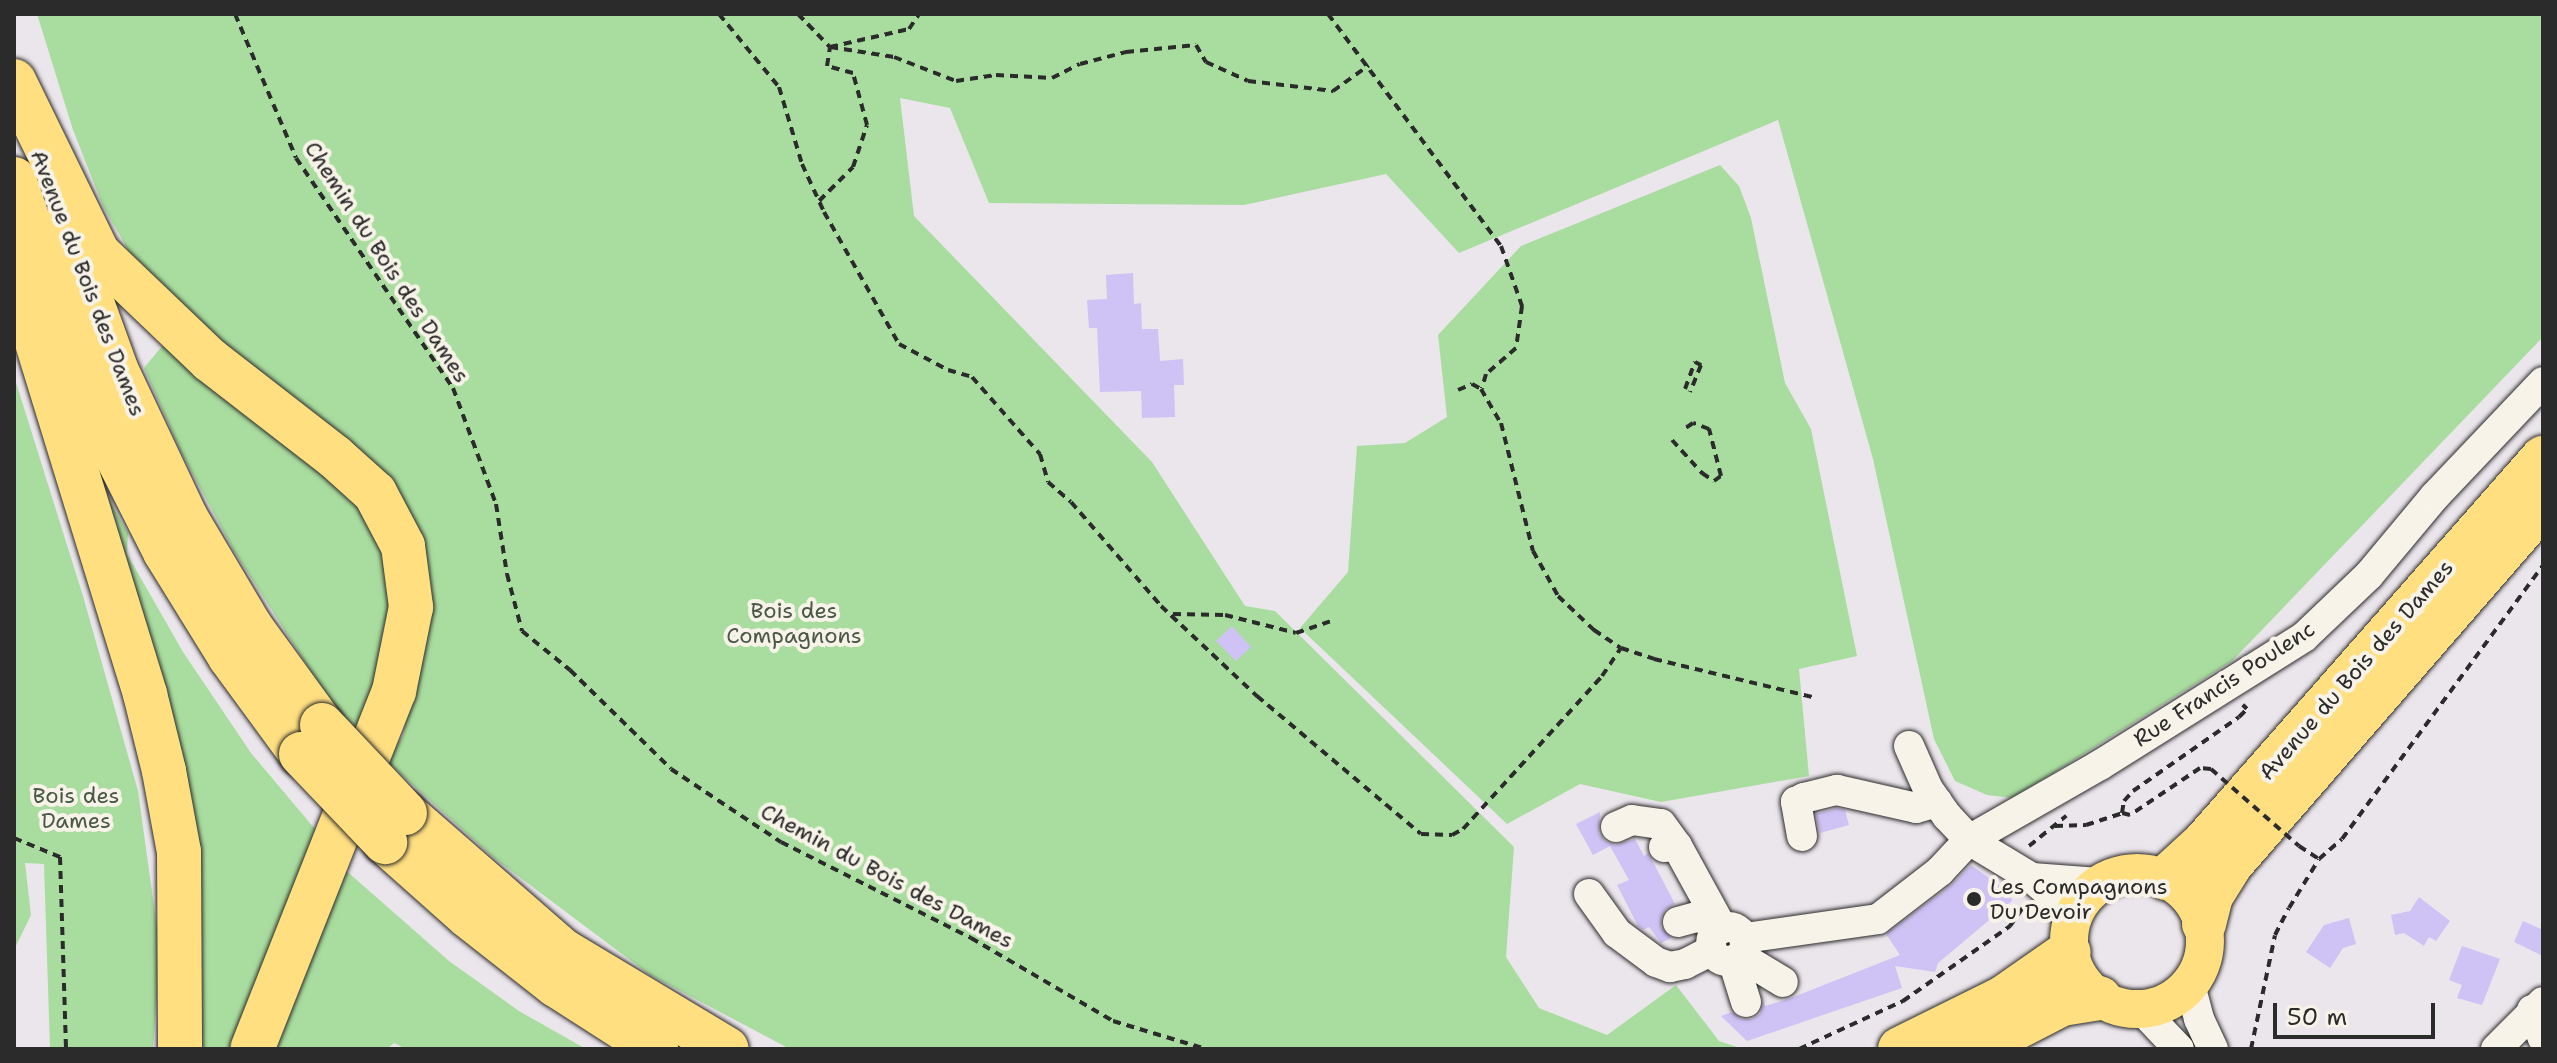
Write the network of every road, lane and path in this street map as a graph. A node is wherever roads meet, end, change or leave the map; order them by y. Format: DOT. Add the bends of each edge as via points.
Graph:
graph roads {
  1 [pos="235,14"];
  2 [pos="719,14"];
  3 [pos="798,14"];
  4 [pos="919,14"];
  5 [pos="1328,14"];
  6 [pos="830,47"];
  7 [pos="1369,65"];
  8 [pos="14,81"];
  9 [pos="14,89"];
  10 [pos="14,179"];
  11 [pos="819,201"];
  12 [pos="14,268"];
  13 [pos="2543,382"];
  14 [pos="1481,389"];
  15 [pos="1458,390"];
  16 [pos="1687,390"];
  17 [pos="1684,429"];
  18 [pos="1672,440"];
  19 [pos="2543,458"];
  20 [pos="2543,505"];
  21 [pos="2543,565"];
  22 [pos="1170,614"];
  23 [pos="1330,621"];
  24 [pos="1621,648"];
  25 [pos="1816,698"];
  26 [pos="2235,702"];
  27 [pos="312,740"];
  28 [pos="1909,746"];
  29 [pos="1937,802"];
  30 [pos="2077,807"];
  31 [pos="2122,813"];
  32 [pos="2054,826"];
  33 [pos="1616,827"];
  34 [pos="395,828"];
  35 [pos="1802,836"];
  36 [pos="14,838"];
  37 [pos="1969,840"];
  38 [pos="2319,859"];
  39 [pos="2166,878"];
  40 [pos="2023,879"];
  41 [pos="2099,883"];
  42 [pos="1589,894"];
  43 [pos="1678,922"];
  44 [pos="2204,924"];
  45 [pos="2070,938"];
  46 [pos="1731,946"];
  47 [pos="1783,982"];
  48 [pos="2190,985"];
  49 [pos="1746,1002"];
  50 [pos="2120,1003"];
  51 [pos="2538,1006"];
  52 [pos="2543,1038"];
  53 [pos="66,1049"];
  54 [pos="180,1049"];
  55 [pos="252,1049"];
  56 [pos="656,1049"];
  57 [pos="727,1049"];
  58 [pos="1206,1049"];
  59 [pos="1799,1049"];
  60 [pos="1900,1049"];
  61 [pos="1975,1049"];
  62 [pos="2179,1049"];
  63 [pos="2213,1049"];
  64 [pos="2251,1049"];
  65 [pos="2496,1049"];
  1 -- 58 [label="path, Chemin du Bois des Dames" via="296,158 453,388 496,504 522,631 570,670 671,769 781,842 971,938 1113,1021"];
  2 -- 11 [label="path" via="779,87"];
  3 -- 6 [label="path"];
  4 -- 6 [label="path" via="909,29"];
  5 -- 7 [label="path"];
  6 -- 7 [label="path" via="894,57 956,81 996,75 1052,78 1126,52 1196,45 1206,62 1248,81 1333,91"];
  6 -- 11 [label="path" via="827,66 853,73 867,125 853,167"];
  7 -- 14 [label="path" via="1501,246 1522,306 1516,348 1486,374"];
  8 -- 55 [label="highway" via="98,253 210,360 375,493 403,546 411,607 394,691"];
  9 -- 27 [label="highway, Avenue du Bois des Dames" via="116,369 186,518"];
  10 -- 27 [label="highway, Avenue du Bois des Dames" via="109,441 165,552 230,657"];
  11 -- 22 [label="path" via="899,344 972,377 1040,454 1048,482"];
  12 -- 54 [label="highway" via="145,694 179,852"];
  13 -- 37 [label="street, Rue Francis Poulenc" via="2369,575 2304,637"];
  14 -- 15 [label="path" via="1472,384"];
  14 -- 24 [label="path" via="1501,423 1533,551 1558,596"];
  16 -- 16 [label="path" via="1695,362 1701,365"];
  17 -- 18 [label="path" via="1693,423 1709,429 1721,476 1714,481 1702,473"];
  19 -- 39 [label="highway, Avenue du Bois des Dames" via="2205,842"];
  20 -- 44 [label="highway, Avenue du Bois des Dames" via="2231,864 2211,896"];
  21 -- 38 [label="path" via="2342,839"];
  22 -- 23 [label="path" via="1225,615 1296,633"];
  22 -- 24 [label="path" via="1257,696 1421,834 1452,835 1463,829 1602,676"];
  24 -- 25 [label="path"];
  26 -- 31 [label="path" via="2247,709 2133,791"];
  27 -- 34 [label="highway, Avenue du Bois des Dames, bridge"];
  28 -- 29 [label="street"];
  29 -- 35 [label="street" via="1916,808 1837,790 1804,798 1796,802"];
  29 -- 37 [label="street"];
  30 -- 32 [label="path"];
  31 -- 32 [label="path" via="2067,829"];
  31 -- 38 [label="path, bridge" via="2130,815 2200,768 2211,769"];
  32 -- 40 [label="path"];
  33 -- 46 [label="street" via="1632,820 1661,824"];
  34 -- 56 [label="highway, Avenue du Bois des Dames" via="468,916 556,985"];
  34 -- 57 [label="highway, Avenue du Bois des Dames" via="562,950"];
  36 -- 53 [label="path" via="60,857"];
  37 -- 40 [label="street"];
  37 -- 46 [label="street, Rue Francis Poulenc" via="1940,871 1878,919"];
  38 -- 64 [label="path" via="2275,935"];
  39 -- 41 [label="main road" via="2132,873"];
  39 -- 44 [label="main road" via="2190,897"];
  40 -- 41 [label="street"];
  40 -- 45 [label="street" via="2058,901"];
  40 -- 59 [label="path" via="2010,926 1903,1001"];
  41 -- 45 [label="main road" via="2081,901"];
  42 -- 46 [label="street" via="1617,933 1656,962 1670,967 1685,964"];
  43 -- 46 [label="street" via="1711,920"];
  44 -- 48 [label="main road" via="2204,959"];
  45 -- 50 [label="main road" via="2085,986"];
  45 -- 60 [label="highway" via="2003,998"];
  46 -- 47 [label="street"];
  46 -- 49 [label="street"];
  48 -- 50 [label="main road" via="2168,1002"];
  48 -- 63 [label="street"];
  50 -- 61 [label="highway" via="2062,1004"];
  50 -- 62 [label="street"];
  51 -- 52 [label="street"];
  51 -- 65 [label="street"];
}
